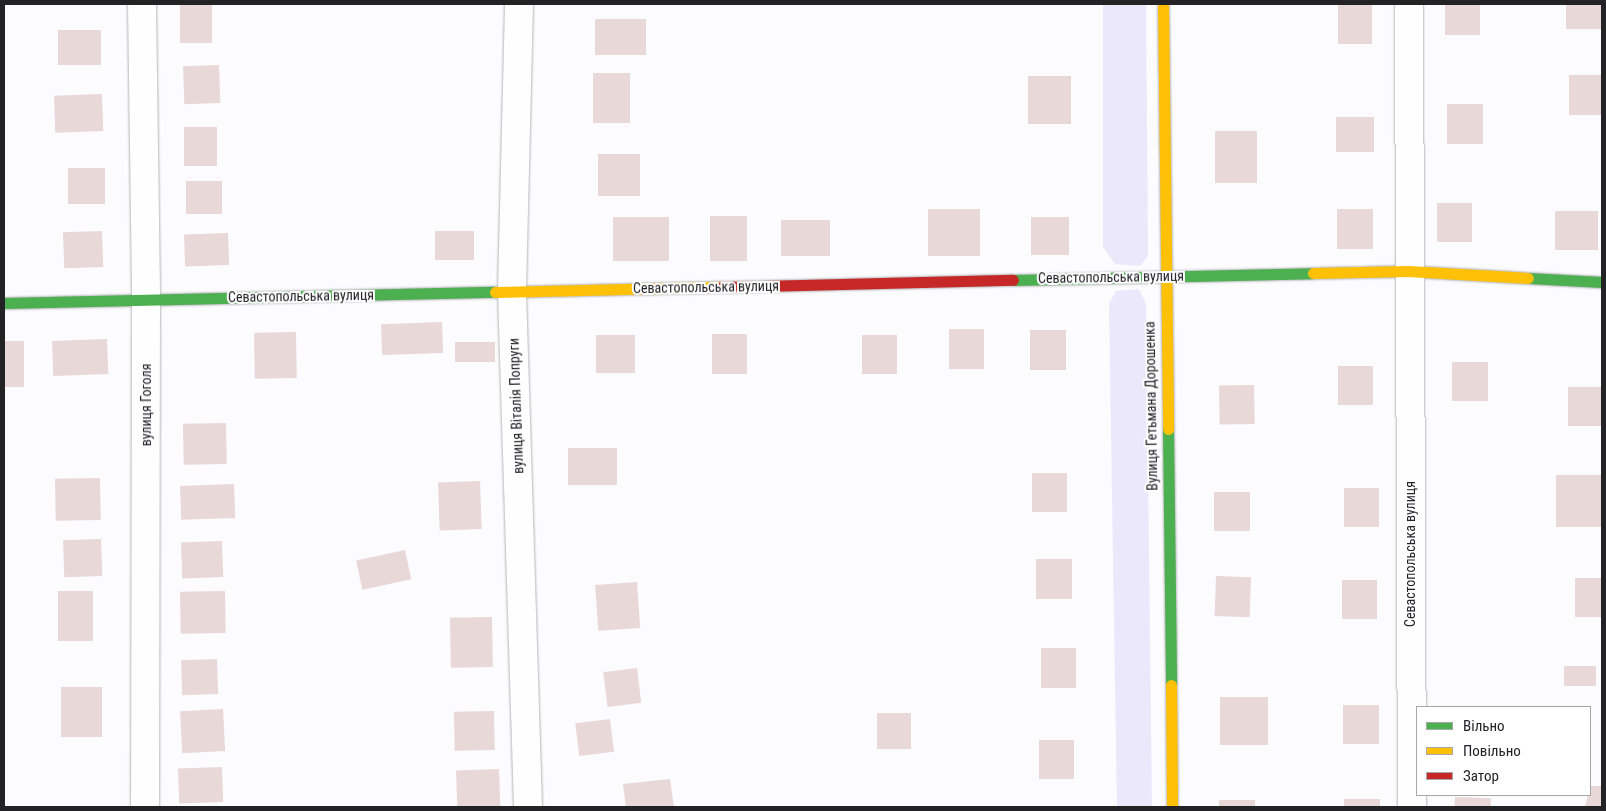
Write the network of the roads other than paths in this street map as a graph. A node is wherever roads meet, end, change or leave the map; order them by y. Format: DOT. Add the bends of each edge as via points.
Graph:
graph roads {
  1 [pos="142,4"];
  2 [pos="518,4"];
  3 [pos="1163,4"];
  4 [pos="1409,4"];
  5 [pos="1408,271"];
  6 [pos="1164,276"];
  7 [pos="1602,282"];
  8 [pos="512,292"];
  9 [pos="146,299"];
  10 [pos="4,303"];
  11 [pos="145,807"];
  12 [pos="528,807"];
  13 [pos="1172,807"];
  14 [pos="1412,807"];
  1 -- 9 [label="street, вулиця Гоголя"];
  2 -- 8 [label="street, вулиця Віталія Попруги"];
  3 -- 6 [label="street, Вулиця Гетьмана Дорошенка"];
  4 -- 5 [label="street, Севастопольська вулиця"];
  5 -- 6 [label="street, Севастопольська вулиця"];
  5 -- 7 [label="street, Севастопольська вулиця"];
  5 -- 14 [label="street, Севастопольська вулиця"];
  6 -- 8 [label="street, Севастопольська вулиця"];
  6 -- 13 [label="street, Вулиця Гетьмана Дорошенка"];
  8 -- 9 [label="street, Севастопольська вулиця"];
  8 -- 12 [label="street, вулиця Віталія Попруги"];
  9 -- 10 [label="street, Севастопольська вулиця"];
  9 -- 11 [label="street, вулиця Гоголя"];
}
